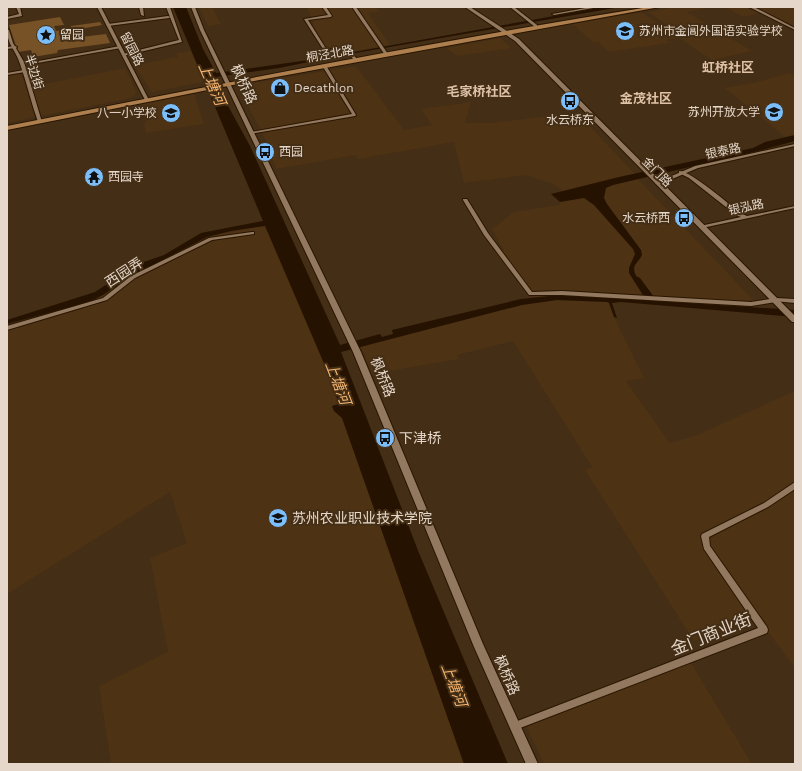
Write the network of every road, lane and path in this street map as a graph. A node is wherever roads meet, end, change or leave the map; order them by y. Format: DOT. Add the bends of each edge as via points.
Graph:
graph roads {
  1 [pos="18,7"];
  2 [pos="99,7"];
  3 [pos="141,7"];
  4 [pos="168,7"];
  5 [pos="193,7"];
  6 [pos="324,7"];
  7 [pos="354,7"];
  8 [pos="467,7"];
  9 [pos="512,7"];
  10 [pos="597,7"];
  11 [pos="647,7"];
  12 [pos="658,7"];
  13 [pos="751,7"];
  14 [pos="554,14"];
  15 [pos="143,15"];
  16 [pos="168,17"];
  17 [pos="7,18"];
  18 [pos="534,24"];
  19 [pos="108,25"];
  20 [pos="795,29"];
  21 [pos="7,30"];
  22 [pos="505,32"];
  23 [pos="11,45"];
  24 [pos="7,48"];
  25 [pos="120,48"];
  26 [pos="383,49"];
  27 [pos="124,55"];
  28 [pos="354,58"];
  29 [pos="22,62"];
  30 [pos="325,67"];
  31 [pos="24,71"];
  32 [pos="7,74"];
  33 [pos="227,81"];
  34 [pos="147,99"];
  35 [pos="40,120"];
  36 [pos="7,127"];
  37 [pos="252,133"];
  38 [pos="795,145"];
  39 [pos="681,172"];
  40 [pos="649,177"];
  41 [pos="658,183"];
  42 [pos="465,200"];
  43 [pos="795,207"];
  44 [pos="747,217"];
  45 [pos="702,227"];
  46 [pos="252,233"];
  47 [pos="795,301"];
  48 [pos="777,304"];
  49 [pos="792,318"];
  50 [pos="795,326"];
  51 [pos="7,328"];
  52 [pos="795,485"];
  53 [pos="515,726"];
  54 [pos="532,764"];
  1 -- 17 [label="street" via="21,15"];
  2 -- 19 [label="street, 留园路"];
  3 -- 15 [label="street"];
  4 -- 27 [label="street" via="181,42"];
  5 -- 33 [label="main road, 枫桥路"];
  6 -- 28 [label="street" via="330,16 306,19 324,48 348,51"];
  7 -- 26 [label="street"];
  8 -- 22 [label="main road, 金门路"];
  9 -- 18 [label="street"];
  10 -- 14 [label="street"];
  11 -- 18 [label="main road, 桐泾北路"];
  12 -- 22 [label="main road, 桐泾北路"];
  13 -- 20 [label="street"];
  16 -- 19 [label="street"];
  18 -- 22 [label="main road, 桐泾北路"];
  19 -- 25 [label="street, 留园路"];
  21 -- 23 [label="street, 半边街"];
  22 -- 26 [label="main road, 桐泾北路"];
  22 -- 28 [label="main road, 桐泾北路"];
  22 -- 40 [label="main road, 金门路"];
  23 -- 24 [label="street"];
  23 -- 29 [label="street, 半边街"];
  25 -- 27 [label="street, 留园路"];
  25 -- 29 [label="street" via="32,63"];
  26 -- 28 [label="main road, 桐泾北路"];
  27 -- 34 [label="street, 留园路"];
  28 -- 30 [label="main road, 桐泾北路"];
  28 -- 33 [label="main road, 桐泾北路"];
  29 -- 31 [label="street, 半边街"];
  30 -- 33 [label="main road, 桐泾北路"];
  30 -- 37 [label="street" via="354,115"];
  31 -- 32 [label="street"];
  31 -- 35 [label="street, 半边街"];
  33 -- 34 [label="main road, 桐泾北路"];
  33 -- 37 [label="main road, 枫桥路"];
  34 -- 35 [label="main road, 桐泾北路"];
  35 -- 36 [label="main road, 桐泾北路"];
  37 -- 53 [label="main road, 枫桥路" via="357,352 479,647"];
  38 -- 39 [label="street, 银泰路"];
  39 -- 41 [label="street, 银泰路"];
  39 -- 44 [label="street" via="738,214"];
  40 -- 41 [label="main road, 金门路"];
  40 -- 48 [label="main road, 金门路"];
  41 -- 45 [label="main road, 金门路"];
  42 -- 48 [label="street" via="486,234 531,294"];
  43 -- 44 [label="street, 银泓路"];
  44 -- 45 [label="street, 银泓路"];
  45 -- 48 [label="main road, 金门路"];
  46 -- 51 [label="street, 西园弄" via="211,239 134,276 105,299"];
  47 -- 48 [label="street"];
  48 -- 49 [label="main road, 金门路"];
  49 -- 50 [label="main road, 金门路"];
  52 -- 53 [label="street, 金门商业街" via="766,505 705,536 707,547 764,630"];
  53 -- 54 [label="main road, 枫桥路"];
}
